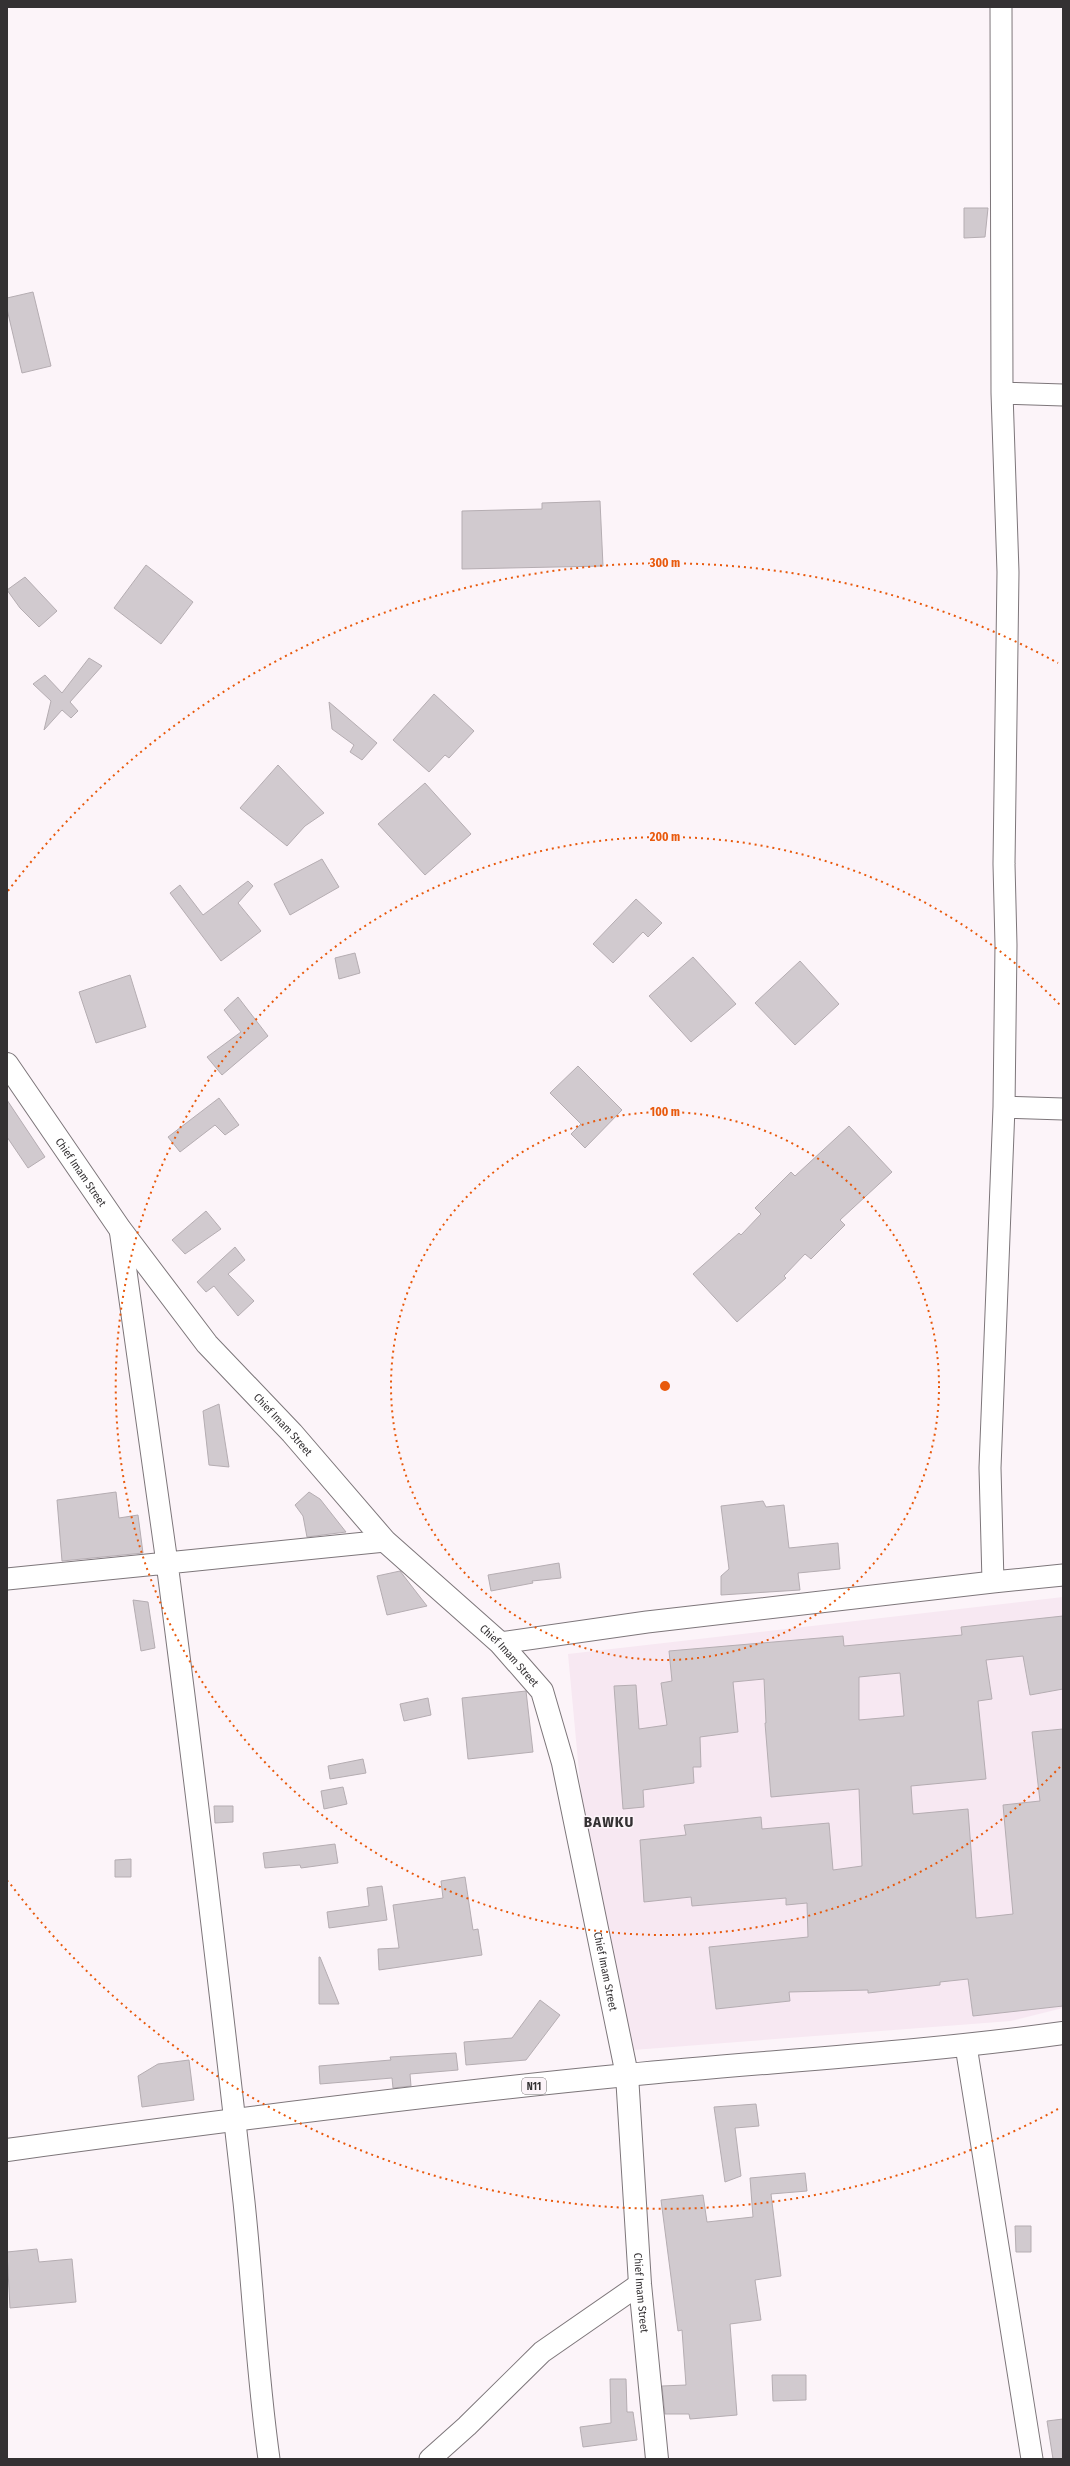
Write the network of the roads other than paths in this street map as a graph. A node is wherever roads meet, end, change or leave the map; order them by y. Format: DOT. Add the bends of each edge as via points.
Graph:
graph roads {
  1 [pos="1001,7"];
  2 [pos="1002,393"];
  3 [pos="1063,396"];
  4 [pos="7,1064"];
  5 [pos="1004,1107"];
  6 [pos="1063,1109"];
  7 [pos="120,1229"];
  8 [pos="385,1541"];
  9 [pos="167,1564"];
  10 [pos="1063,1574"];
  11 [pos="7,1579"];
  12 [pos="993,1582"];
  13 [pos="500,1643"];
  14 [pos="1063,2033"];
  15 [pos="966,2046"];
  16 [pos="627,2075"];
  17 [pos="235,2119"];
  18 [pos="7,2150"];
  19 [pos="640,2284"];
  20 [pos="269,2459"];
  21 [pos="430,2459"];
  22 [pos="658,2459"];
  23 [pos="1032,2459"];
  1 -- 2 [label="street"];
  2 -- 3 [label="street"];
  2 -- 5 [label="street" via="1008,572"];
  4 -- 7 [label="main road, Chief Imam Street"];
  5 -- 6 [label="street"];
  5 -- 12 [label="street" via="990,1468"];
  7 -- 8 [label="main road, Chief Imam Street" via="207,1344 292,1433"];
  7 -- 9 [label="street"];
  8 -- 9 [label="street"];
  8 -- 13 [label="main road, Chief Imam Street"];
  9 -- 11 [label="street"];
  9 -- 17 [label="street"];
  10 -- 12 [label="street"];
  12 -- 13 [label="street" via="647,1622"];
  13 -- 16 [label="main road, Chief Imam Street" via="542,1691 563,1763"];
  14 -- 15 [label="main road, N11"];
  15 -- 16 [label="main road, N11"];
  15 -- 23 [label="street"];
  16 -- 17 [label="main road, N11"];
  16 -- 19 [label="main road, Chief Imam Street"];
  17 -- 18 [label="main road, N11"];
  17 -- 20 [label="street" via="258,2377"];
  19 -- 21 [label="street" via="542,2352"];
  19 -- 22 [label="main road, Chief Imam Street"];
}
